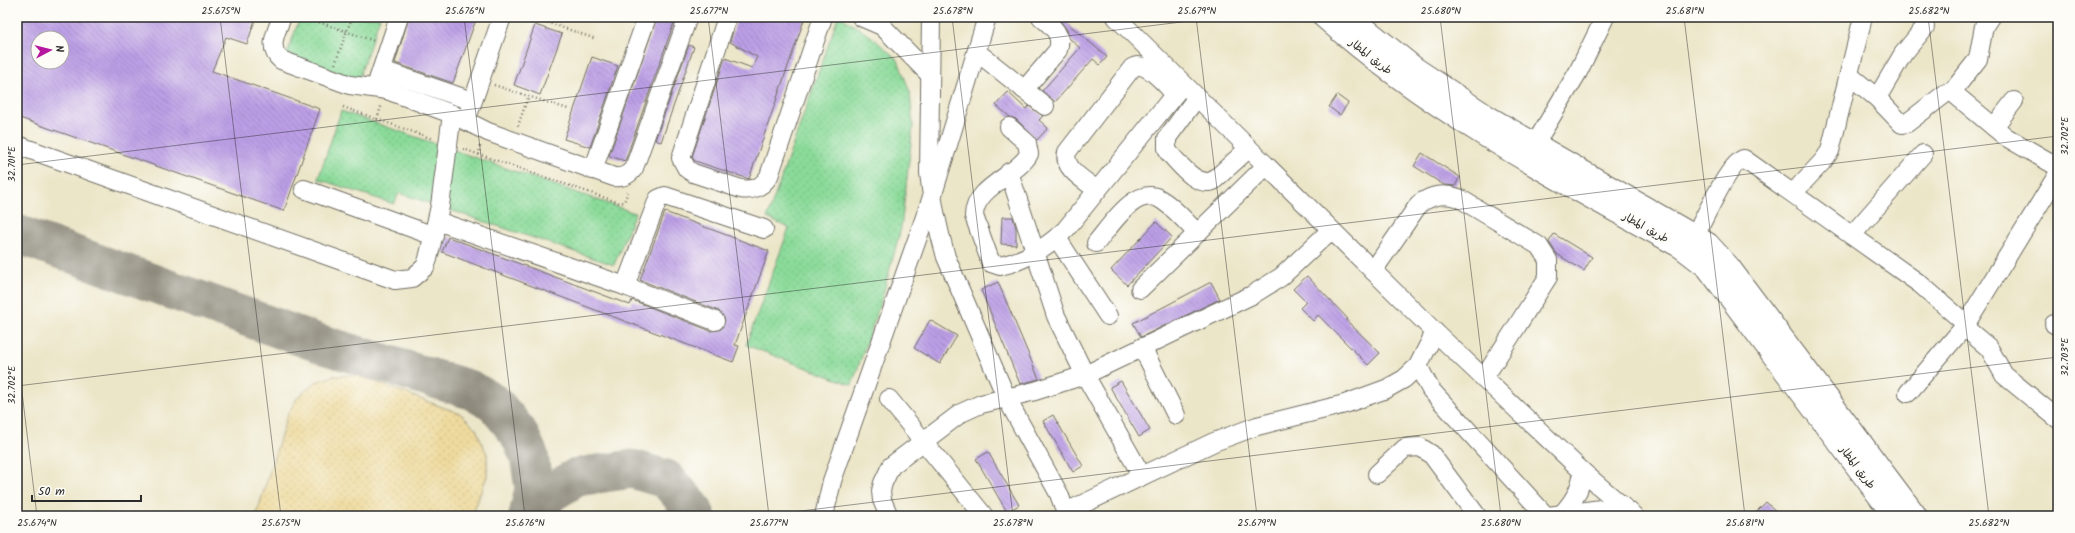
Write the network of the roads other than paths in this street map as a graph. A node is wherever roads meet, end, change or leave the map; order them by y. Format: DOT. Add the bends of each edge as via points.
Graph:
graph roads {
  1 [pos="282,17"];
  2 [pos="399,17"];
  3 [pos="502,17"];
  4 [pos="647,17"];
  5 [pos="688,17"];
  6 [pos="727,17"];
  7 [pos="824,17"];
  8 [pos="931,17"];
  9 [pos="987,17"];
  10 [pos="1041,17"];
  11 [pos="1324,17"];
  12 [pos="1350,17"];
  13 [pos="1605,17"];
  14 [pos="1863,17"];
  15 [pos="1990,17"];
  16 [pos="1118,18"];
  17 [pos="875,19"];
  18 [pos="1925,27"];
  19 [pos="977,52"];
  20 [pos="382,70"];
  21 [pos="930,75"];
  22 [pos="1849,75"];
  23 [pos="375,88"];
  24 [pos="1179,89"];
  25 [pos="1024,90"];
  26 [pos="1952,92"];
  27 [pos="1197,98"];
  28 [pos="1877,98"];
  29 [pos="472,101"];
  30 [pos="2014,101"];
  31 [pos="1045,106"];
  32 [pos="459,117"];
  33 [pos="1009,127"];
  34 [pos="1994,128"];
  35 [pos="1535,144"];
  36 [pos="17,145"];
  37 [pos="1248,149"];
  38 [pos="1923,154"];
  39 [pos="1266,166"];
  40 [pos="2058,167"];
  41 [pos="593,170"];
  42 [pos="1009,172"];
  43 [pos="2058,174"];
  44 [pos="304,190"];
  45 [pos="1097,190"];
  46 [pos="1793,193"];
  47 [pos="932,197"];
  48 [pos="1652,221"];
  49 [pos="436,228"];
  50 [pos="764,229"];
  51 [pos="1332,230"];
  52 [pos="1197,233"];
  53 [pos="1852,235"];
  54 [pos="1695,236"];
  55 [pos="1057,238"];
  56 [pos="1096,243"];
  57 [pos="1034,252"];
  58 [pos="1373,271"];
  59 [pos="625,286"];
  60 [pos="1140,289"];
  61 [pos="1108,316"];
  62 [pos="714,321"];
  63 [pos="1965,326"];
  64 [pos="1435,332"];
  65 [pos="1142,347"];
  66 [pos="1418,366"];
  67 [pos="1085,375"];
  68 [pos="1484,378"];
  69 [pos="1908,393"];
  70 [pos="889,399"];
  71 [pos="1007,399"];
  72 [pos="1176,415"];
  73 [pos="2058,420"];
  74 [pos="924,442"];
  75 [pos="1583,472"];
  76 [pos="1377,474"];
  77 [pos="1142,476"];
  78 [pos="1067,514"];
  79 [pos="1631,514"];
  80 [pos="1552,515"];
  81 [pos="824,516"];
  82 [pos="889,516"];
  83 [pos="984,516"];
  84 [pos="1477,516"];
  85 [pos="1894,516"];
  86 [pos="1916,516"];
  1 -- 23 [label="street" via="273,46 277,57 330,78"];
  2 -- 20 [label="street"];
  3 -- 29 [label="street"];
  4 -- 41 [label="street"];
  5 -- 41 [label="street" via="634,168 626,176 620,177"];
  6 -- 7 [label="street" via="681,158 687,169 693,173 750,190 764,183 769,176"];
  8 -- 21 [label="street"];
  9 -- 19 [label="street"];
  10 -- 25 [label="street" via="1055,28 1060,44 1058,50"];
  11 -- 48 [label="main road, طريق المطار" via="1371,57 1481,133"];
  12 -- 35 [label="main road, طريق المطار" via="1451,94"];
  13 -- 35 [label="street" via="1587,56"];
  14 -- 22 [label="street"];
  15 -- 26 [label="street" via="1984,26 1978,59"];
  16 -- 24 [label="street"];
  17 -- 21 [label="street"];
  18 -- 28 [label="street" via="1903,54"];
  19 -- 25 [label="street"];
  19 -- 47 [label="street"];
  20 -- 23 [label="street"];
  20 -- 29 [label="street"];
  21 -- 47 [label="street" via="929,173"];
  22 -- 28 [label="street"];
  22 -- 46 [label="street" via="1830,151"];
  23 -- 32 [label="street" via="387,90"];
  24 -- 27 [label="street"];
  24 -- 45 [label="street"];
  24 -- 45 [label="street" via="1145,66 1138,65 1132,68 1067,152 1069,166"];
  25 -- 31 [label="street"];
  26 -- 28 [label="street" via="1946,93 1904,124"];
  26 -- 34 [label="street"];
  27 -- 37 [label="street"];
  27 -- 37 [label="street" via="1167,138 1169,153 1199,181 1208,182 1213,181"];
  29 -- 32 [label="street"];
  30 -- 34 [label="street"];
  32 -- 41 [label="street" via="481,129"];
  32 -- 49 [label="street" via="448,144"];
  33 -- 42 [label="street" via="1027,143 1030,150 1027,157"];
  34 -- 40 [label="street"];
  35 -- 48 [label="main road, طريق المطار"];
  36 -- 49 [label="street" via="395,280 412,278 420,273 428,259"];
  37 -- 39 [label="street"];
  38 -- 53 [label="street"];
  39 -- 51 [label="street"];
  39 -- 52 [label="street"];
  42 -- 57 [label="street"];
  42 -- 57 [label="street" via="976,203 974,216 991,263 995,266 1005,265"];
  43 -- 63 [label="street"];
  44 -- 49 [label="street"];
  45 -- 55 [label="street"];
  46 -- 53 [label="street"];
  46 -- 54 [label="street" via="1742,159 1722,183"];
  47 -- 71 [label="street" via="946,257"];
  47 -- 81 [label="street" via="832,481"];
  48 -- 54 [label="main road, طريق المطار"];
  48 -- 85 [label="main road, طريق المطار" via="1707,267"];
  49 -- 59 [label="street"];
  50 -- 59 [label="street" via="665,196 661,197 658,199"];
  51 -- 58 [label="street"];
  51 -- 65 [label="street" via="1267,286"];
  52 -- 56 [label="street" via="1161,200 1142,196 1131,202"];
  52 -- 60 [label="street"];
  53 -- 63 [label="street" via="1923,287"];
  54 -- 86 [label="main road, طريق المطار" via="1720,255"];
  55 -- 57 [label="street"];
  55 -- 61 [label="street"];
  57 -- 67 [label="street" via="1056,316"];
  58 -- 64 [label="street"];
  58 -- 68 [label="street" via="1419,204 1438,195 1459,198 1539,246 1548,260 1548,277"];
  59 -- 62 [label="street"];
  63 -- 69 [label="street"];
  63 -- 73 [label="street" via="1989,348 2004,375"];
  64 -- 66 [label="street"];
  64 -- 68 [label="street"];
  65 -- 67 [label="street"];
  65 -- 72 [label="street"];
  66 -- 77 [label="street" via="1404,380 1365,397 1257,426 1214,442"];
  66 -- 80 [label="street" via="1431,390"];
  67 -- 71 [label="street"];
  67 -- 77 [label="street"];
  68 -- 75 [label="street"];
  70 -- 74 [label="street"];
  71 -- 74 [label="street" via="972,407"];
  71 -- 78 [label="street" via="1059,494"];
  74 -- 82 [label="street" via="892,466 886,474 881,491"];
  74 -- 83 [label="street"];
  75 -- 79 [label="street"];
  75 -- 80 [label="street" via="1580,488 1573,502"];
  76 -- 84 [label="street" via="1405,448 1420,446 1431,454"];
  77 -- 78 [label="street"];
  79 -- 80 [label="street" via="1601,509"];
}
